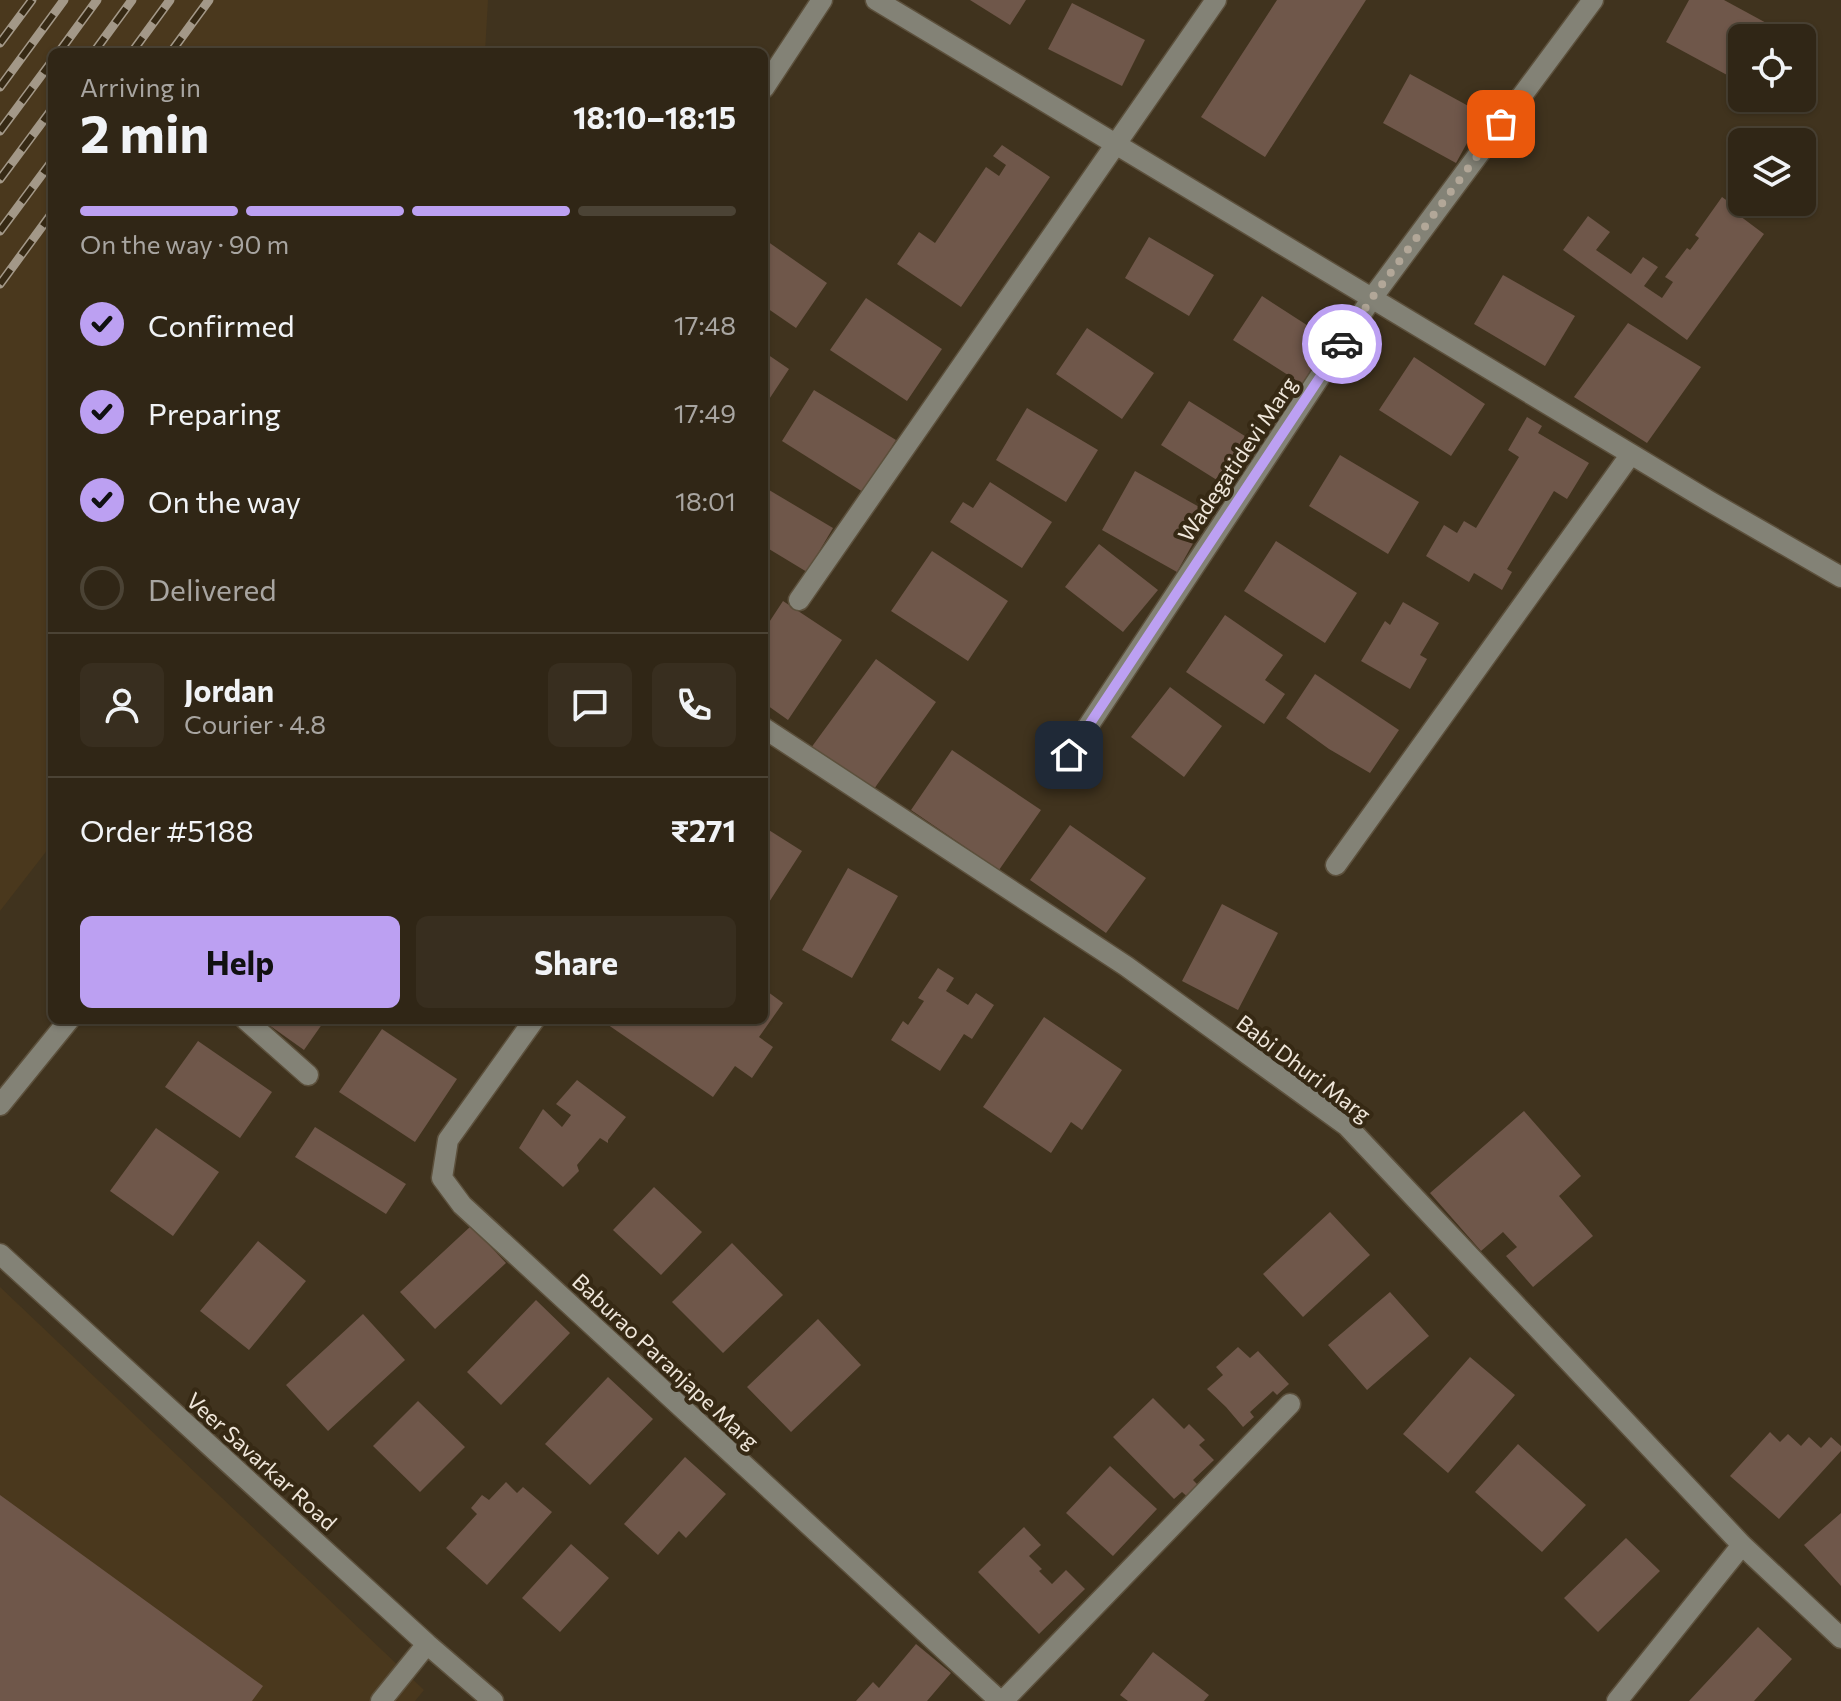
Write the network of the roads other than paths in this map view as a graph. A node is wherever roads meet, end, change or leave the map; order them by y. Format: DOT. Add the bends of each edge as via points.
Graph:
graph roads {
  1 [pos="822,0"];
  2 [pos="876,0"];
  3 [pos="1216,0"];
  4 [pos="1593,0"];
  5 [pos="768,82"];
  6 [pos="1116,144"];
  7 [pos="1372,298"];
  8 [pos="1631,454"];
  9 [pos="1841,577"];
  10 [pos="799,600"];
  11 [pos="768,731"];
  12 [pos="1069,755"];
  13 [pos="1336,865"];
  14 [pos="66,1024"];
  15 [pos="251,1024"];
  16 [pos="531,1024"];
  17 [pos="308,1075"];
  18 [pos="0,1105"];
  19 [pos="0,1254"];
  20 [pos="1290,1404"];
  21 [pos="1742,1545"];
  22 [pos="1841,1638"];
  23 [pos="427,1644"];
  24 [pos="381,1701"];
  25 [pos="493,1701"];
  26 [pos="1002,1701"];
  27 [pos="1617,1701"];
  1 -- 5 [label="street"];
  2 -- 6 [label="street"];
  3 -- 6 [label="street"];
  4 -- 7 [label="street, Wadegatidevi Marg"];
  6 -- 7 [label="street"];
  6 -- 10 [label="street"];
  7 -- 8 [label="street"];
  7 -- 12 [label="street, Wadegatidevi Marg"];
  8 -- 9 [label="street"];
  8 -- 13 [label="street"];
  11 -- 21 [label="street, Babi Dhuri Marg" via="1126,966 1347,1126"];
  14 -- 18 [label="street"];
  15 -- 17 [label="street"];
  16 -- 26 [label="street, Baburao Paranjape Marg" via="448,1140 442,1178 462,1205"];
  19 -- 23 [label="street, Veer Savarkar Road"];
  20 -- 26 [label="street"];
  21 -- 22 [label="street, Babi Dhuri Marg"];
  21 -- 27 [label="street"];
  23 -- 24 [label="street"];
  23 -- 25 [label="street, Veer Savarkar Road"];
}
